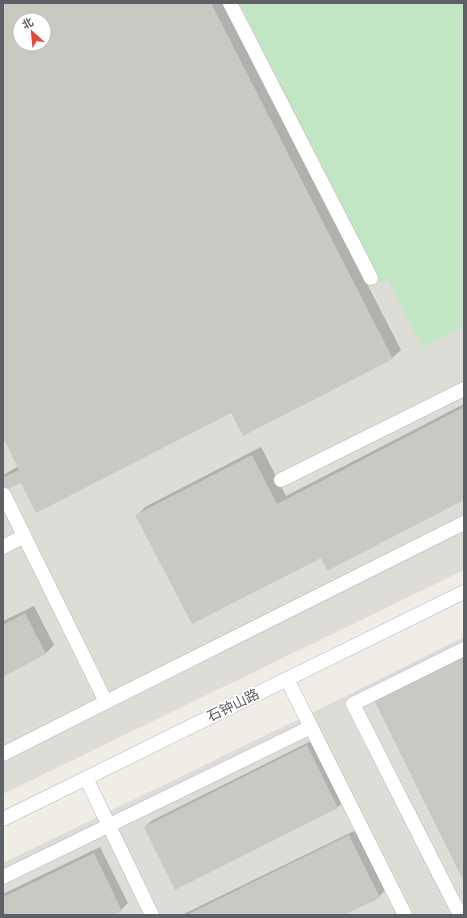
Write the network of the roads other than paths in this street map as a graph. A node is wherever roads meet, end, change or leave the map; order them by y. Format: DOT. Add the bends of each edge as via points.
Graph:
graph roads {
  1 [pos="230,3"];
  2 [pos="371,278"];
  3 [pos="464,389"];
  4 [pos="282,480"];
  5 [pos="4,495"];
  6 [pos="464,523"];
  7 [pos="24,536"];
  8 [pos="3,547"];
  9 [pos="464,592"];
  10 [pos="464,649"];
  11 [pos="287,679"];
  12 [pos="106,702"];
  13 [pos="311,727"];
  14 [pos="3,754"];
  15 [pos="86,778"];
  16 [pos="3,819"];
  17 [pos="109,825"];
  18 [pos="3,877"];
  19 [pos="152,915"];
  20 [pos="405,915"];
  21 [pos="460,915"];
  1 -- 2 [label="street"];
  3 -- 4 [label="street"];
  5 -- 7 [label="street"];
  6 -- 12 [label="street"];
  7 -- 8 [label="street"];
  7 -- 12 [label="street"];
  9 -- 11 [label="street, 石钟山路"];
  10 -- 21 [label="street" via="353,704"];
  11 -- 13 [label="street"];
  11 -- 15 [label="street, 石钟山路"];
  12 -- 14 [label="street"];
  13 -- 17 [label="street"];
  13 -- 20 [label="street"];
  15 -- 16 [label="street, 石钟山路"];
  15 -- 17 [label="street"];
  17 -- 18 [label="street"];
  17 -- 19 [label="street"];
}
